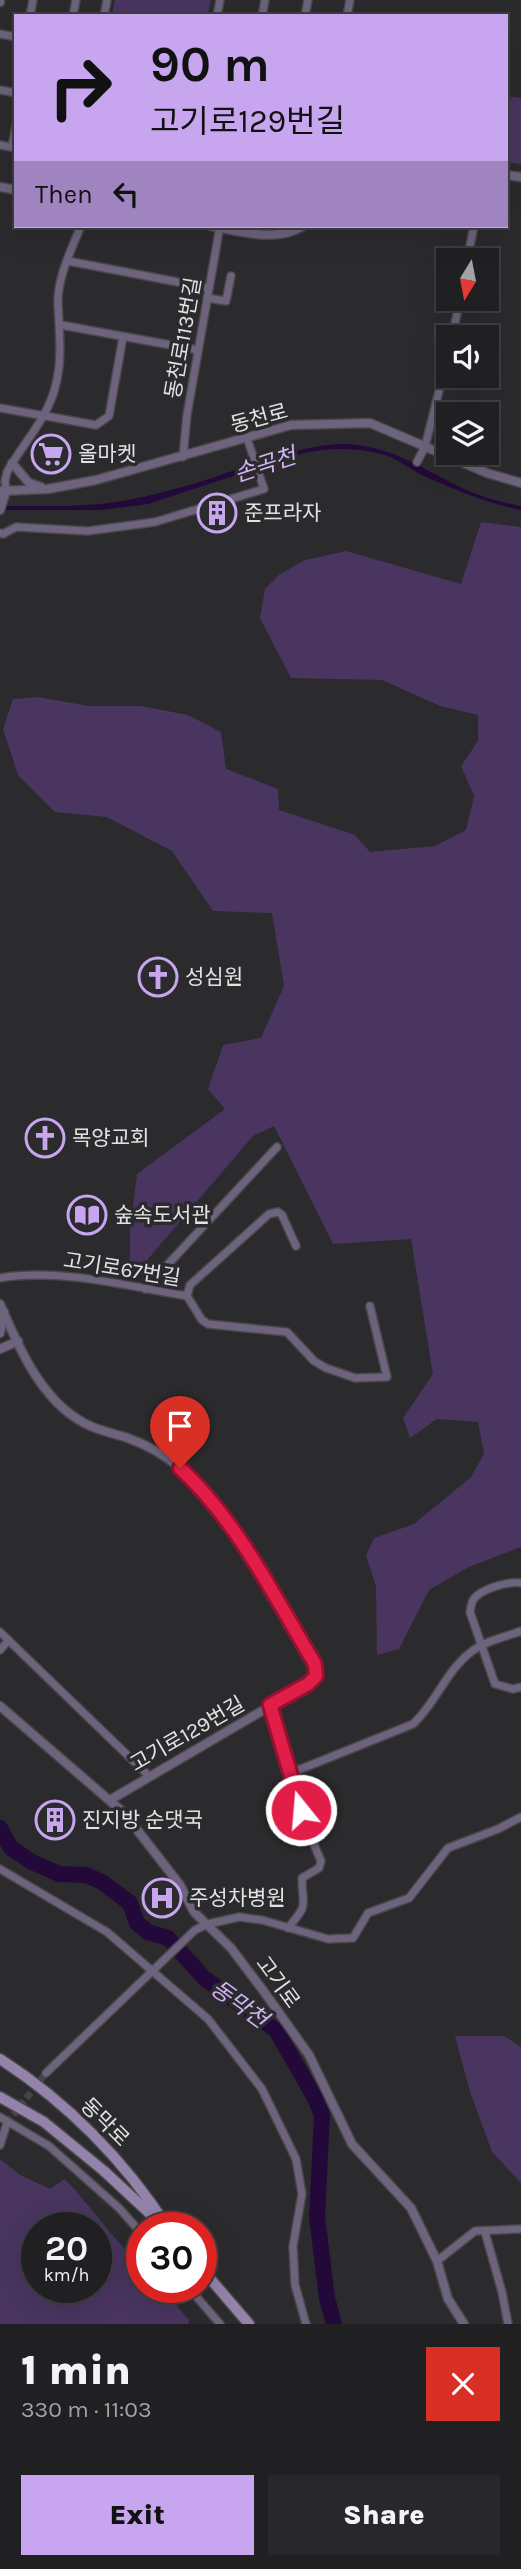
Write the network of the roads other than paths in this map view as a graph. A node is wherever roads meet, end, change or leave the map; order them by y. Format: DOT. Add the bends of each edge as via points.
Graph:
graph roads {
  1 [pos="0,145"];
  2 [pos="14,147"];
  3 [pos="80,228"];
  4 [pos="217,228"];
  5 [pos="227,228"];
  6 [pos="298,228"];
  7 [pos="474,228"];
  8 [pos="470,248"];
  9 [pos="68,261"];
  10 [pos="231,276"];
  11 [pos="209,288"];
  12 [pos="207,298"];
  13 [pos="61,325"];
  14 [pos="123,337"];
  15 [pos="198,350"];
  16 [pos="440,388"];
  17 [pos="0,408"];
  18 [pos="46,416"];
  19 [pos="247,438"];
  20 [pos="425,447"];
  21 [pos="183,457"];
  22 [pos="417,462"];
  23 [pos="12,463"];
  24 [pos="521,483"];
  25 [pos="48,489"];
  26 [pos="3,491"];
  27 [pos="0,510"];
  28 [pos="0,533"];
  29 [pos="277,1147"];
  30 [pos="296,1245"];
  31 [pos="0,1278"];
  32 [pos="145,1289"];
  33 [pos="187,1296"];
  34 [pos="370,1306"];
  35 [pos="2,1308"];
  36 [pos="0,1333"];
  37 [pos="18,1341"];
  38 [pos="0,1349"];
  39 [pos="521,1583"];
  40 [pos="521,1631"];
  41 [pos="0,1632"];
  42 [pos="8,1641"];
  43 [pos="481,1646"];
  44 [pos="0,1650"];
  45 [pos="521,1687"];
  46 [pos="270,1705"];
  47 [pos="0,1706"];
  48 [pos="290,1773"];
  49 [pos="148,1775"];
  50 [pos="110,1800"];
  51 [pos="521,1817"];
  52 [pos="0,1868"];
  53 [pos="208,1924"];
  54 [pos="288,1928"];
  55 [pos="153,1973"];
  56 [pos="0,2059"];
  57 [pos="46,2073"];
  58 [pos="0,2097"];
  59 [pos="0,2117"];
  60 [pos="7,2123"];
  61 [pos="0,2145"];
  62 [pos="149,2212"];
  63 [pos="155,2212"];
  64 [pos="126,2216"];
  65 [pos="521,2229"];
  66 [pos="485,2232"];
  67 [pos="437,2261"];
  68 [pos="217,2287"];
  69 [pos="202,2303"];
  70 [pos="220,2324"];
  71 [pos="249,2324"];
  72 [pos="306,2324"];
  73 [pos="464,2324"];
  74 [pos="508,2324"];
  1 -- 2 [label="street"];
  3 -- 9 [label="street"];
  4 -- 11 [label="street, 동천로113번길"];
  5 -- 6 [label="street" via="269,236"];
  7 -- 8 [label="street"];
  9 -- 11 [label="street"];
  9 -- 13 [label="street" via="58,301"];
  10 -- 12 [label="street" via="226,301"];
  11 -- 12 [label="street, 동천로113번길"];
  12 -- 15 [label="street, 동천로113번길"];
  13 -- 14 [label="street"];
  13 -- 18 [label="street" via="60,364"];
  14 -- 15 [label="street"];
  14 -- 18 [label="street" via="109,416 96,425"];
  15 -- 21 [label="street, 동천로113번길"];
  16 -- 20 [label="street"];
  17 -- 18 [label="street"];
  18 -- 23 [label="street"];
  19 -- 20 [label="street, 동천로" via="291,425 370,423"];
  19 -- 21 [label="street, 동천로"];
  19 -- 28 [label="street" via="264,489 155,522 88,531 16,527"];
  20 -- 22 [label="street"];
  20 -- 24 [label="street, 동천로"];
  21 -- 25 [label="street, 동천로"];
  23 -- 25 [label="street" via="29,483"];
  23 -- 26 [label="street"];
  25 -- 26 [label="street, 동천로"];
  26 -- 27 [label="street"];
  29 -- 32 [label="street"];
  30 -- 33 [label="street" via="282,1215 269,1214 190,1285"];
  31 -- 32 [label="street, 고기로67번길" via="54,1275"];
  32 -- 33 [label="street, 고기로67번길"];
  33 -- 34 [label="street, 고기로67번길" via="208,1324 286,1332 326,1368 355,1378 387,1377"];
  35 -- 36 [label="street"];
  35 -- 37 [label="street"];
  37 -- 38 [label="street"];
  37 -- 46 [label="street, 고기로129번길" via="53,1400 85,1424 162,1454 204,1490 233,1528 315,1664 316,1676 308,1684"];
  39 -- 43 [label="street" via="512,1582 473,1600 470,1612"];
  40 -- 43 [label="street"];
  41 -- 42 [label="street"];
  42 -- 44 [label="street"];
  42 -- 49 [label="street"];
  43 -- 45 [label="street" via="495,1684"];
  43 -- 48 [label="street" via="459,1663 413,1724"];
  46 -- 48 [label="street"];
  46 -- 49 [label="street, 고기로129번길"];
  47 -- 50 [label="street, 고기로"];
  48 -- 54 [label="street" via="321,1861 319,1868 302,1878 305,1902"];
  49 -- 50 [label="street, 고기로129번길"];
  50 -- 53 [label="street, 고기로" via="132,1822 186,1894 194,1912"];
  51 -- 54 [label="street" via="448,1849 409,1899 368,1913 352,1938 328,1940"];
  52 -- 55 [label="street" via="107,1932"];
  53 -- 54 [label="street" via="239,1917"];
  53 -- 55 [label="street" via="195,1930"];
  53 -- 67 [label="street, 고기로" via="231,1948 309,2055 352,2144 411,2208"];
  55 -- 57 [label="street"];
  55 -- 72 [label="street" via="208,2019 262,2089 296,2159 302,2194 293,2246 295,2285"];
  56 -- 63 [label="main road, 동막로" via="71,2114 115,2157"];
  58 -- 62 [label="main road, 동막로" via="44,2122"];
  59 -- 60 [label="street"];
  60 -- 61 [label="street"];
  60 -- 64 [label="street" via="49,2146"];
  65 -- 66 [label="street"];
  66 -- 67 [label="street" via="475,2231"];
  66 -- 74 [label="street"];
  67 -- 73 [label="street, 고기로" via="448,2299"];
  68 -- 71 [label="main road"];
  69 -- 70 [label="street"];
}
